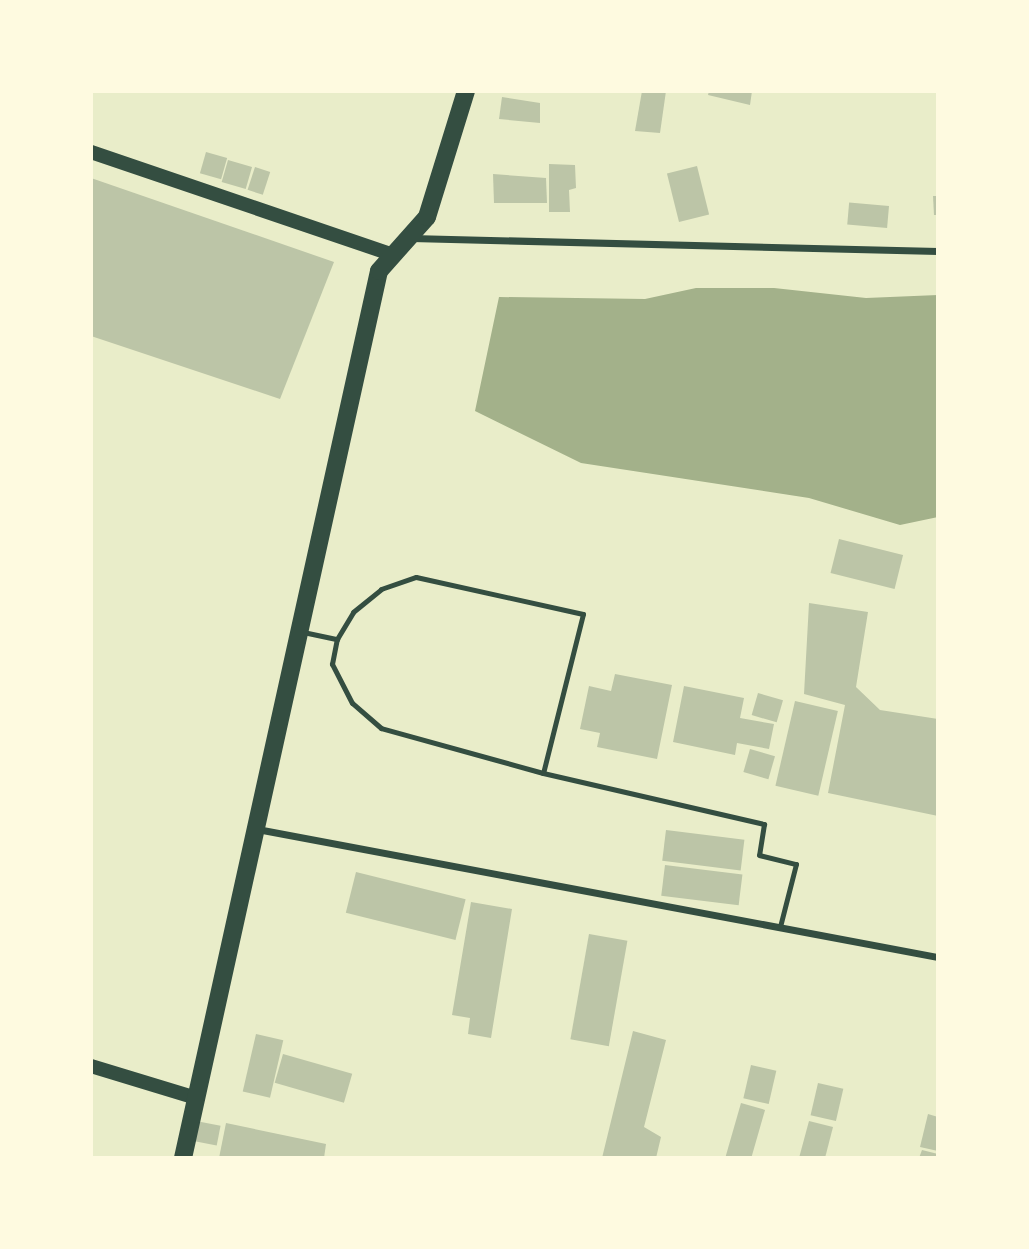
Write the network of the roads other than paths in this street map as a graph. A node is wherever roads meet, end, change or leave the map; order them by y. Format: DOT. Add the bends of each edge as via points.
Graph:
graph roads {
  1 [pos="466,91"];
  2 [pos="91,152"];
  3 [pos="410,239"];
  4 [pos="938,251"];
  5 [pos="390,254"];
  6 [pos="297,631"];
  7 [pos="337,639"];
  8 [pos="544,773"];
  9 [pos="256,829"];
  10 [pos="780,927"];
  11 [pos="938,957"];
  12 [pos="91,1066"];
  13 [pos="196,1098"];
  14 [pos="183,1158"];
  1 -- 3 [label="main road" via="441,185 427,217"];
  2 -- 5 [label="main road"];
  3 -- 4 [label="street"];
  3 -- 5 [label="main road"];
  5 -- 6 [label="main road" via="379,271"];
  6 -- 7 [label="lane"];
  6 -- 9 [label="main road"];
  7 -- 8 [label="lane" via="332,664 352,703 381,728"];
  7 -- 8 [label="lane" via="353,612 381,589 416,577 583,614"];
  8 -- 10 [label="lane" via="764,824 759,855 796,864"];
  9 -- 10 [label="street"];
  9 -- 13 [label="main road"];
  10 -- 11 [label="street"];
  12 -- 13 [label="main road"];
  13 -- 14 [label="main road"];
}
